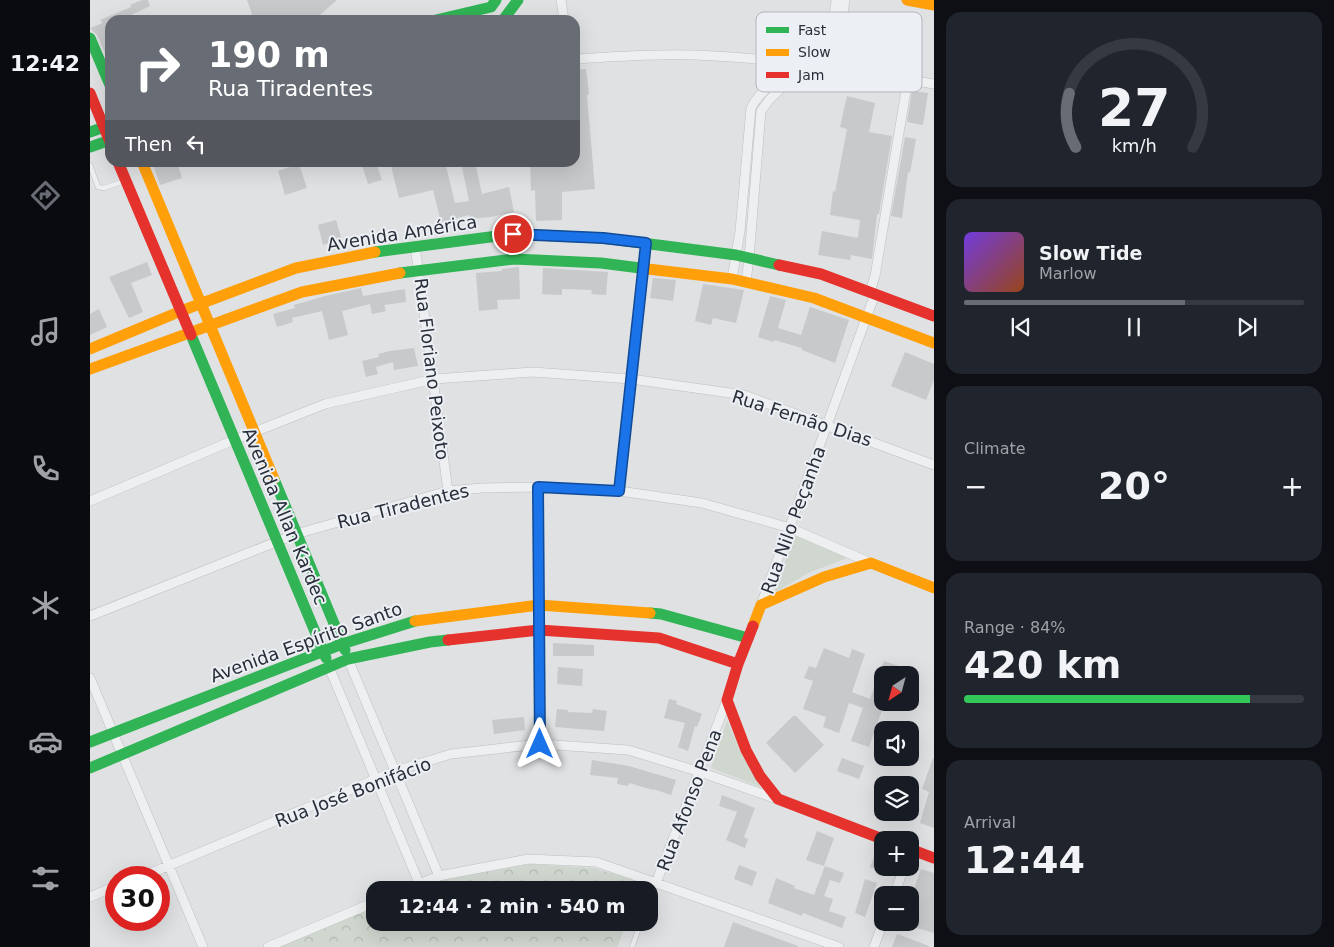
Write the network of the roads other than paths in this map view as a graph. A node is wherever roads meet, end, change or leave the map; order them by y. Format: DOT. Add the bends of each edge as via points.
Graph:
graph roads {
  1 [pos="518,0"];
  2 [pos="561,0"];
  3 [pos="907,0"];
  4 [pos="494,4"];
  5 [pos="934,4"];
  6 [pos="454,15"];
  7 [pos="507,15"];
  8 [pos="563,15"];
  9 [pos="90,38"];
  10 [pos="93,55"];
  11 [pos="580,59"];
  12 [pos="756,61"];
  13 [pos="105,77"];
  14 [pos="763,92"];
  15 [pos="778,92"];
  16 [pos="906,92"];
  17 [pos="90,93"];
  18 [pos="105,122"];
  19 [pos="105,127"];
  20 [pos="90,132"];
  21 [pos="105,142"];
  22 [pos="90,146"];
  23 [pos="90,165"];
  24 [pos="120,167"];
  25 [pos="144,167"];
  26 [pos="126,180"];
  27 [pos="646,243"];
  28 [pos="416,246"];
  29 [pos="736,255"];
  30 [pos="750,258"];
  31 [pos="644,267"];
  32 [pos="419,270"];
  33 [pos="732,279"];
  34 [pos="746,282"];
  35 [pos="873,293"];
  36 [pos="201,304"];
  37 [pos="181,312"];
  38 [pos="934,316"];
  39 [pos="867,317"];
  40 [pos="209,325"];
  41 [pos="190,333"];
  42 [pos="934,342"];
  43 [pos="90,349"];
  44 [pos="90,369"];
  45 [pos="434,379"];
  46 [pos="631,379"];
  47 [pos="828,425"];
  48 [pos="254,433"];
  49 [pos="234,440"];
  50 [pos="934,465"];
  51 [pos="538,487"];
  52 [pos="448,491"];
  53 [pos="619,491"];
  54 [pos="90,501"];
  55 [pos="790,528"];
  56 [pos="296,534"];
  57 [pos="277,541"];
  58 [pos="871,563"];
  59 [pos="934,588"];
  60 [pos="539,605"];
  61 [pos="761,605"];
  62 [pos="90,616"];
  63 [pos="539,630"];
  64 [pos="748,638"];
  65 [pos="342,644"];
  66 [pos="323,652"];
  67 [pos="348,659"];
  68 [pos="738,664"];
  69 [pos="329,667"];
  70 [pos="90,678"];
  71 [pos="727,700"];
  72 [pos="113,733"];
  73 [pos="90,742"];
  74 [pos="540,744"];
  75 [pos="122,754"];
  76 [pos="90,768"];
  77 [pos="395,771"];
  78 [pos="700,772"];
  79 [pos="376,779"];
  80 [pos="778,799"];
  81 [pos="874,836"];
  82 [pos="919,853"];
  83 [pos="934,858"];
  84 [pos="169,866"];
  85 [pos="170,868"];
  86 [pos="439,876"];
  87 [pos="419,881"];
  88 [pos="425,881"];
  89 [pos="650,881"];
  90 [pos="657,881"];
  91 [pos="658,884"];
  92 [pos="105,891"];
  93 [pos="90,897"];
  94 [pos="366,906"];
  95 [pos="638,931"];
  96 [pos="880,931"];
  97 [pos="203,947"];
  98 [pos="268,947"];
  99 [pos="632,947"];
  100 [pos="839,947"];
  101 [pos="874,947"];
  1 -- 7 [label="main road"];
  2 -- 8 [label="street"];
  3 -- 5 [label="main road"];
  4 -- 6 [label="main road"];
  9 -- 10 [label="main road"];
  10 -- 13 [label="main road"];
  11 -- 12 [label="street" via="626,55"];
  14 -- 29 [label="street" via="751,108"];
  15 -- 30 [label="street" via="761,111"];
  16 -- 35 [label="street, Rua Nilo Peçanha"];
  17 -- 18 [label="main road"];
  19 -- 20 [label="main road"];
  21 -- 22 [label="main road"];
  23 -- 26 [label="lane" via="98,187"];
  24 -- 26 [label="main road, Avenida Allan Kardec"];
  25 -- 36 [label="main road, Avenida Allan Kardec"];
  26 -- 37 [label="main road, Avenida Allan Kardec"];
  27 -- 28 [label="main road, Avenida América" via="513,234"];
  27 -- 29 [label="main road, Avenida América"];
  27 -- 31 [label="street"];
  28 -- 32 [label="street, Rua Floriano Peixoto"];
  28 -- 36 [label="main road, Avenida América" via="296,268"];
  29 -- 30 [label="main road, Avenida América"];
  29 -- 33 [label="street"];
  30 -- 34 [label="street"];
  30 -- 35 [label="main road, Avenida América" via="821,274"];
  31 -- 32 [label="main road" via="514,259"];
  31 -- 33 [label="main road"];
  31 -- 46 [label="street"];
  32 -- 40 [label="main road" via="302,292"];
  32 -- 45 [label="street, Rua Floriano Peixoto"];
  33 -- 34 [label="main road"];
  34 -- 39 [label="main road" via="814,298"];
  35 -- 38 [label="main road, Avenida América"];
  35 -- 39 [label="street, Rua Nilo Peçanha"];
  36 -- 37 [label="main road, Avenida América"];
  36 -- 40 [label="main road, Avenida Allan Kardec"];
  37 -- 41 [label="main road, Avenida Allan Kardec"];
  37 -- 43 [label="main road, Avenida América"];
  39 -- 42 [label="main road"];
  39 -- 47 [label="street, Rua Nilo Peçanha"];
  40 -- 41 [label="main road"];
  40 -- 48 [label="main road, Avenida Allan Kardec"];
  41 -- 44 [label="main road"];
  41 -- 49 [label="main road, Avenida Allan Kardec"];
  45 -- 46 [label="street, Rua Fernão Dias" via="534,372"];
  45 -- 48 [label="street, Rua Fernão Dias" via="325,404"];
  45 -- 52 [label="street, Rua Floriano Peixoto"];
  46 -- 47 [label="street, Rua Fernão Dias" via="744,395"];
  46 -- 53 [label="street"];
  47 -- 50 [label="street, Rua Fernão Dias"];
  47 -- 55 [label="street, Rua Nilo Peçanha"];
  48 -- 49 [label="street, Rua Fernão Dias"];
  48 -- 56 [label="main road, Avenida Allan Kardec"];
  49 -- 54 [label="street, Rua Fernão Dias"];
  49 -- 57 [label="main road, Avenida Allan Kardec"];
  51 -- 52 [label="street, Rua Tiradentes"];
  51 -- 53 [label="street, Rua Tiradentes"];
  51 -- 60 [label="street"];
  52 -- 56 [label="street, Rua Tiradentes"];
  53 -- 55 [label="street, Rua Tiradentes" via="702,502"];
  55 -- 58 [label="street, Rua Tiradentes"];
  55 -- 61 [label="street, Rua Nilo Peçanha"];
  56 -- 57 [label="street, Rua Tiradentes"];
  56 -- 65 [label="main road, Avenida Allan Kardec"];
  57 -- 62 [label="street, Rua Tiradentes"];
  57 -- 66 [label="main road, Avenida Allan Kardec"];
  58 -- 59 [label="main road"];
  58 -- 61 [label="main road" via="824,577"];
  60 -- 63 [label="street"];
  60 -- 64 [label="main road, Avenida Espírito Santo" via="661,614"];
  60 -- 65 [label="main road, Avenida Espírito Santo" via="421,619"];
  61 -- 64 [label="main road"];
  63 -- 67 [label="main road, Avenida Espírito Santo" via="430,642"];
  63 -- 68 [label="main road, Avenida Espírito Santo" via="659,638"];
  63 -- 74 [label="street"];
  64 -- 68 [label="main road"];
  65 -- 66 [label="main road, Avenida Espírito Santo"];
  65 -- 67 [label="main road, Avenida Allan Kardec"];
  66 -- 69 [label="main road, Avenida Allan Kardec"];
  66 -- 72 [label="main road, Avenida Espírito Santo"];
  67 -- 69 [label="main road, Avenida Espírito Santo"];
  67 -- 77 [label="street, Avenida Allan Kardec"];
  68 -- 71 [label="main road"];
  69 -- 75 [label="main road, Avenida Espírito Santo"];
  69 -- 79 [label="street, Avenida Allan Kardec"];
  70 -- 72 [label="street"];
  71 -- 78 [label="street, Rua Afonso Pena"];
  71 -- 80 [label="main road" via="746,750"];
  72 -- 73 [label="main road, Avenida Espírito Santo"];
  72 -- 75 [label="street"];
  74 -- 77 [label="street, Rua José Bonifácio" via="451,754"];
  74 -- 78 [label="street, Rua José Bonifácio" via="628,750"];
  75 -- 76 [label="main road, Avenida Espírito Santo"];
  75 -- 84 [label="street"];
  77 -- 79 [label="street, Rua José Bonifácio"];
  77 -- 86 [label="street, Avenida Allan Kardec"];
  78 -- 80 [label="street, Rua José Bonifácio"];
  78 -- 90 [label="street, Rua Afonso Pena"];
  79 -- 84 [label="street, Rua José Bonifácio"];
  79 -- 87 [label="street, Avenida Allan Kardec"];
  80 -- 81 [label="main road"];
  82 -- 83 [label="main road"];
  85 -- 97 [label="street"];
  86 -- 88 [label="street"];
  86 -- 89 [label="street" via="528,859 596,862"];
  91 -- 100 [label="street"];
  92 -- 93 [label="street"];
  94 -- 98 [label="street"];
  95 -- 99 [label="lane"];
  96 -- 101 [label="street"];
}
